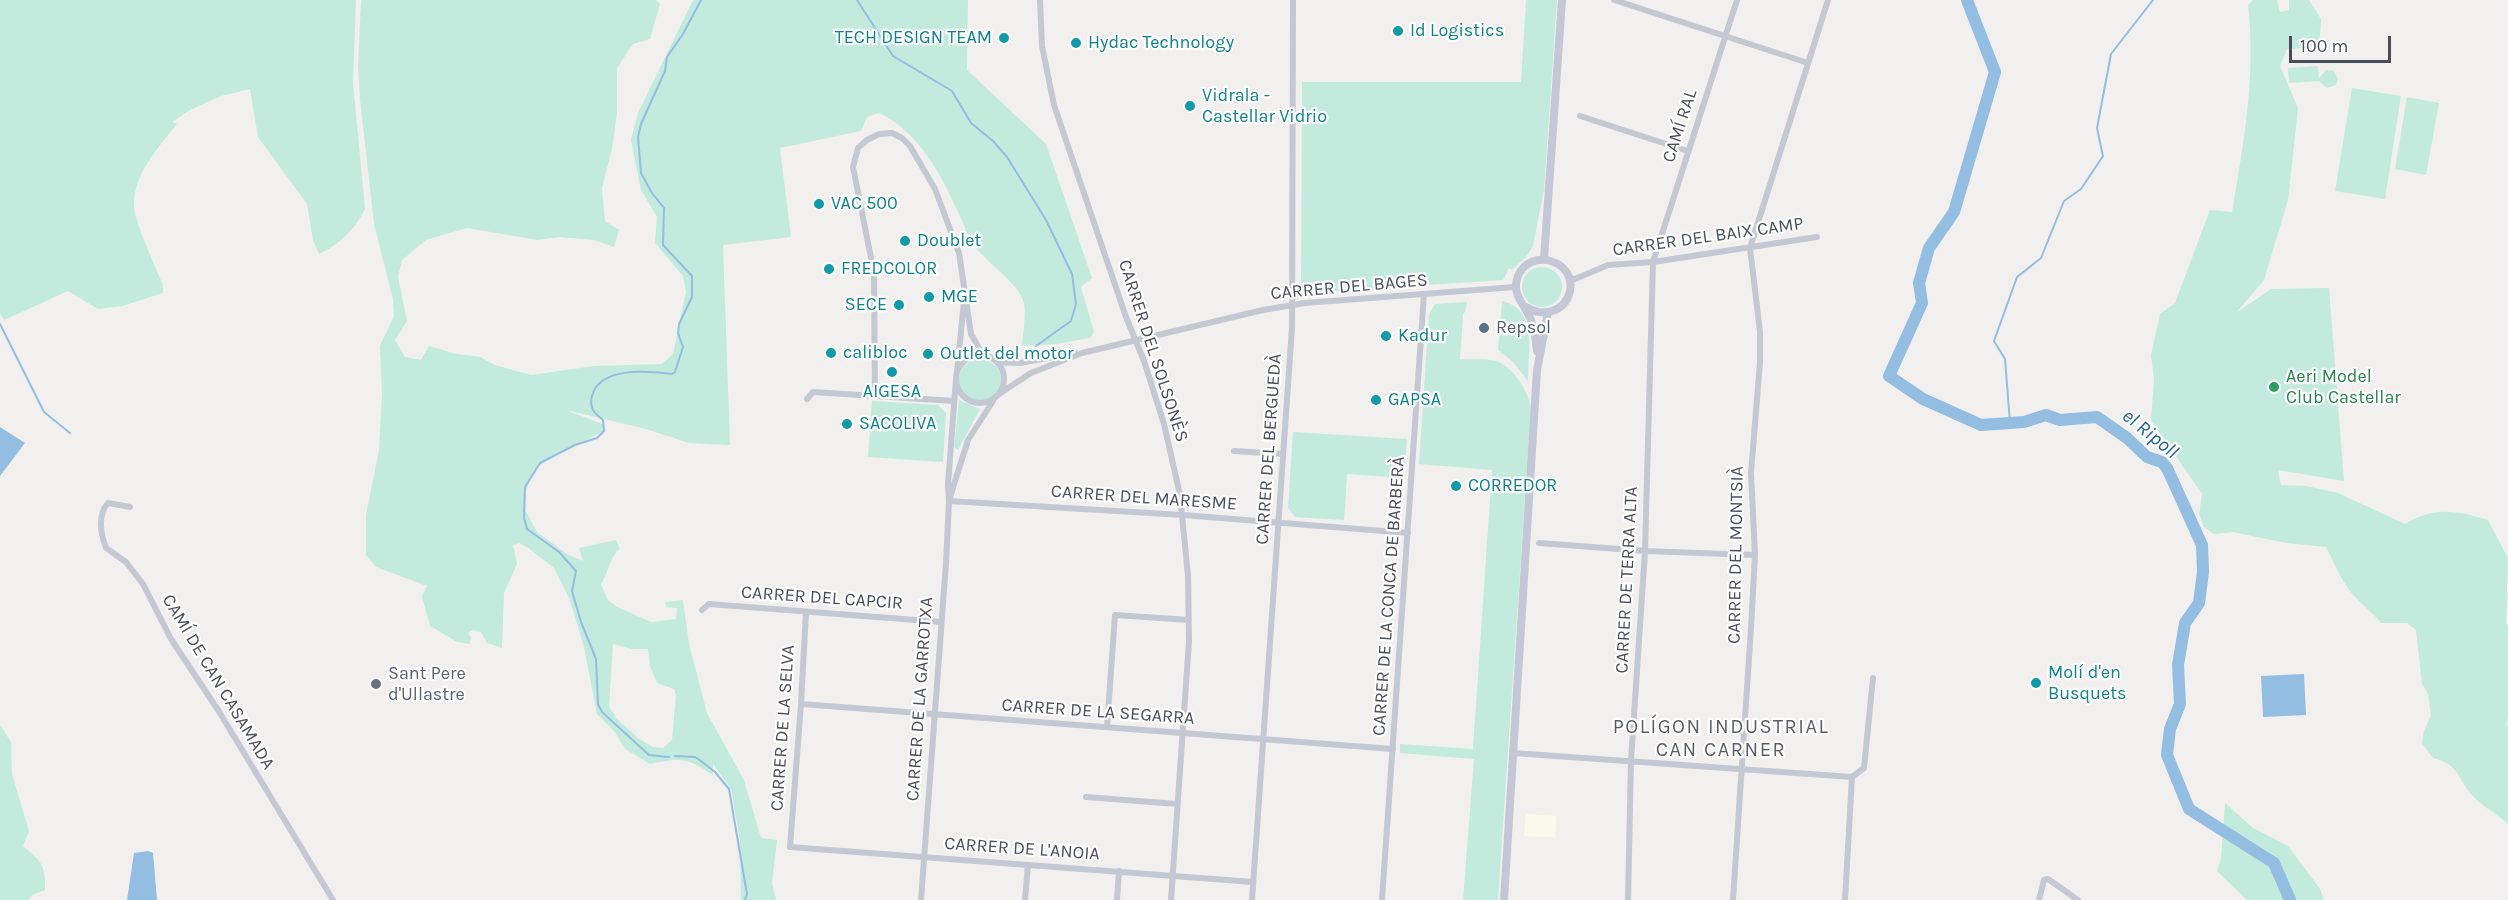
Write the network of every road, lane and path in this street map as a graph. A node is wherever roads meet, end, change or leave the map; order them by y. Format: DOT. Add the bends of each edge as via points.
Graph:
graph roads {
  1 [pos="1040,0"];
  2 [pos="1293,0"];
  3 [pos="1562,0"];
  4 [pos="1614,0"];
  5 [pos="1737,0"];
  6 [pos="1828,0"];
  7 [pos="1725,35"];
  8 [pos="1808,63"];
  9 [pos="1580,116"];
  10 [pos="1688,151"];
  11 [pos="1817,237"];
  12 [pos="1750,248"];
  13 [pos="1544,259"];
  14 [pos="1653,262"];
  15 [pos="1569,278"];
  16 [pos="1515,287"];
  17 [pos="965,292"];
  18 [pos="1424,294"];
  19 [pos="1293,305"];
  20 [pos="1526,307"];
  21 [pos="1548,313"];
  22 [pos="1136,340"];
  23 [pos="1082,353"];
  24 [pos="1538,357"];
  25 [pos="993,359"];
  26 [pos="957,376"];
  27 [pos="875,396"];
  28 [pos="997,396"];
  29 [pos="807,399"];
  30 [pos="954,400"];
  31 [pos="1234,451"];
  32 [pos="1283,454"];
  33 [pos="949,501"];
  34 [pos="130,507"];
  35 [pos="1183,515"];
  36 [pos="1279,522"];
  37 [pos="1408,533"];
  38 [pos="1539,543"];
  39 [pos="1645,551"];
  40 [pos="1755,555"];
  41 [pos="702,610"];
  42 [pos="806,612"];
  43 [pos="1189,620"];
  44 [pos="941,622"];
  45 [pos="1873,678"];
  46 [pos="801,704"];
  47 [pos="933,715"];
  48 [pos="1107,727"];
  49 [pos="1182,733"];
  50 [pos="1263,739"];
  51 [pos="1393,749"];
  52 [pos="1513,753"];
  53 [pos="1631,760"];
  54 [pos="1742,768"];
  55 [pos="1852,777"];
  56 [pos="1086,797"];
  57 [pos="1177,804"];
  58 [pos="790,847"];
  59 [pos="924,857"];
  60 [pos="1028,865"];
  61 [pos="1119,872"];
  62 [pos="1173,876"];
  63 [pos="1253,882"];
  64 [pos="333,900"];
  65 [pos="921,900"];
  66 [pos="1025,900"];
  67 [pos="1116,900"];
  68 [pos="1171,900"];
  69 [pos="1252,900"];
  70 [pos="1382,900"];
  71 [pos="1504,900"];
  72 [pos="1628,900"];
  73 [pos="1733,900"];
  74 [pos="1845,900"];
  75 [pos="2038,900"];
  76 [pos="2078,900"];
  1 -- 22 [label="street, CARRER DEL SOLSONÈS" via="1042,46 1054,105"];
  2 -- 19 [label="street, CARRER DEL BERGUEDÀ"];
  3 -- 13 [label="street"];
  4 -- 7 [label="street"];
  5 -- 7 [label="street, CAMÍ RAL"];
  6 -- 8 [label="street"];
  7 -- 8 [label="street"];
  7 -- 10 [label="street, CAMÍ RAL"];
  8 -- 12 [label="street"];
  9 -- 10 [label="street"];
  10 -- 14 [label="street, CAMÍ RAL"];
  11 -- 12 [label="street, CARRER DEL BAIX CAMP"];
  12 -- 14 [label="street, CARRER DEL BAIX CAMP"];
  12 -- 40 [label="street, CARRER DEL MONTSIÀ" via="1760,332 1751,472"];
  13 -- 15 [label="street" via="1559,264"];
  13 -- 16 [label="street" via="1521,270"];
  14 -- 15 [label="street, CARRER DEL BAIX CAMP" via="1608,265"];
  14 -- 39 [label="street, CARRER DE TERRA ALTA"];
  15 -- 21 [label="street" via="1567,300"];
  16 -- 18 [label="street, CARRER DEL BAGES"];
  16 -- 20 [label="street"];
  17 -- 25 [label="street, CARRER DE LA GARROTXA" via="971,334 980,350"];
  17 -- 26 [label="street, CARRER DE LA GARROTXA"];
  17 -- 27 [label="street, CARRER DE LA GARROTXA" via="959,253 935,189 919,161 902,138 892,133 884,132 863,143 855,154 853,167 874,273"];
  18 -- 19 [label="street, CARRER DEL BAGES"];
  18 -- 37 [label="street, CARRER DE LA CONCA DE BARBERÀ"];
  19 -- 22 [label="street, CARRER DEL BAGES"];
  19 -- 32 [label="street, CARRER DEL BERGUEDÀ"];
  20 -- 21 [label="street"];
  20 -- 24 [label="street"];
  21 -- 24 [label="street"];
  22 -- 23 [label="street, CARRER DEL BAGES"];
  22 -- 35 [label="street, CARRER DEL SOLSONÈS" via="1164,424"];
  23 -- 25 [label="street, CARRER DEL BAGES" via="1020,363"];
  23 -- 28 [label="street, CARRER DEL BAGES" via="1031,374"];
  24 -- 52 [label="street"];
  25 -- 26 [label="street" via="970,358"];
  25 -- 28 [label="street" via="1004,377"];
  26 -- 28 [label="street" via="960,392 970,401 983,403"];
  26 -- 30 [label="street, CARRER DE LA GARROTXA"];
  27 -- 29 [label="street" via="813,392"];
  27 -- 30 [label="street"];
  28 -- 33 [label="street, CARRER DE LA GARROTXA" via="968,440"];
  30 -- 33 [label="street, CARRER DE LA GARROTXA"];
  31 -- 32 [label="street"];
  32 -- 36 [label="street, CARRER DEL BERGUEDÀ"];
  33 -- 35 [label="street, CARRER DEL MARESME"];
  33 -- 44 [label="street, CARRER DE LA GARROTXA"];
  34 -- 64 [label="street, CAMÍ DE CAN CASAMADA" via="108,502 105,506 100,525 106,548 126,562 143,584 171,639"];
  35 -- 36 [label="street, CARRER DEL MARESME"];
  35 -- 43 [label="street, CARRER DEL SOLSONÈS"];
  36 -- 37 [label="street, CARRER DEL MARESME"];
  36 -- 50 [label="street, CARRER DEL BERGUEDÀ"];
  37 -- 51 [label="street, CARRER DE LA CONCA DE BARBERÀ"];
  38 -- 39 [label="street"];
  39 -- 40 [label="street"];
  39 -- 53 [label="street, CARRER DE TERRA ALTA"];
  40 -- 54 [label="street, CARRER DEL MONTSIÀ"];
  41 -- 42 [label="street, CARRER DEL CAPCIR" via="709,604"];
  42 -- 44 [label="street, CARRER DEL CAPCIR"];
  42 -- 46 [label="street, CARRER DE LA SELVA"];
  43 -- 48 [label="street" via="1115,615"];
  43 -- 49 [label="street, CARRER DEL SOLSONÈS"];
  44 -- 47 [label="street, CARRER DE LA GARROTXA"];
  45 -- 55 [label="street" via="1864,768"];
  46 -- 47 [label="street, CARRER DE LA SEGARRA"];
  46 -- 58 [label="street, CARRER DE LA SELVA"];
  47 -- 48 [label="street, CARRER DE LA SEGARRA"];
  47 -- 59 [label="street, CARRER DE LA GARROTXA"];
  48 -- 49 [label="street, CARRER DE LA SEGARRA"];
  49 -- 50 [label="street, CARRER DE LA SEGARRA"];
  49 -- 57 [label="street, CARRER DEL SOLSONÈS"];
  50 -- 51 [label="street, CARRER DE LA SEGARRA"];
  50 -- 63 [label="street, CARRER DEL BERGUEDÀ"];
  51 -- 70 [label="street, CARRER DE LA CONCA DE BARBERÀ"];
  52 -- 53 [label="street"];
  52 -- 71 [label="street"];
  53 -- 54 [label="street"];
  53 -- 72 [label="street, CARRER DE TERRA ALTA"];
  54 -- 55 [label="street"];
  54 -- 73 [label="street, CARRER DEL MONTSIÀ"];
  55 -- 74 [label="street"];
  56 -- 57 [label="street"];
  57 -- 62 [label="street, CARRER DEL SOLSONÈS"];
  58 -- 59 [label="street, CARRER DE L'ANOIA"];
  59 -- 60 [label="street, CARRER DE L'ANOIA"];
  59 -- 65 [label="street, CARRER DE LA GARROTXA"];
  60 -- 61 [label="street, CARRER DE L'ANOIA"];
  60 -- 66 [label="street"];
  61 -- 62 [label="street, CARRER DE L'ANOIA"];
  61 -- 67 [label="street"];
  62 -- 63 [label="street, CARRER DE L'ANOIA"];
  62 -- 68 [label="street, CARRER DEL SOLSONÈS"];
  63 -- 69 [label="street, CARRER DEL BERGUEDÀ"];
  75 -- 76 [label="street" via="2044,880 2048,879"];
}
